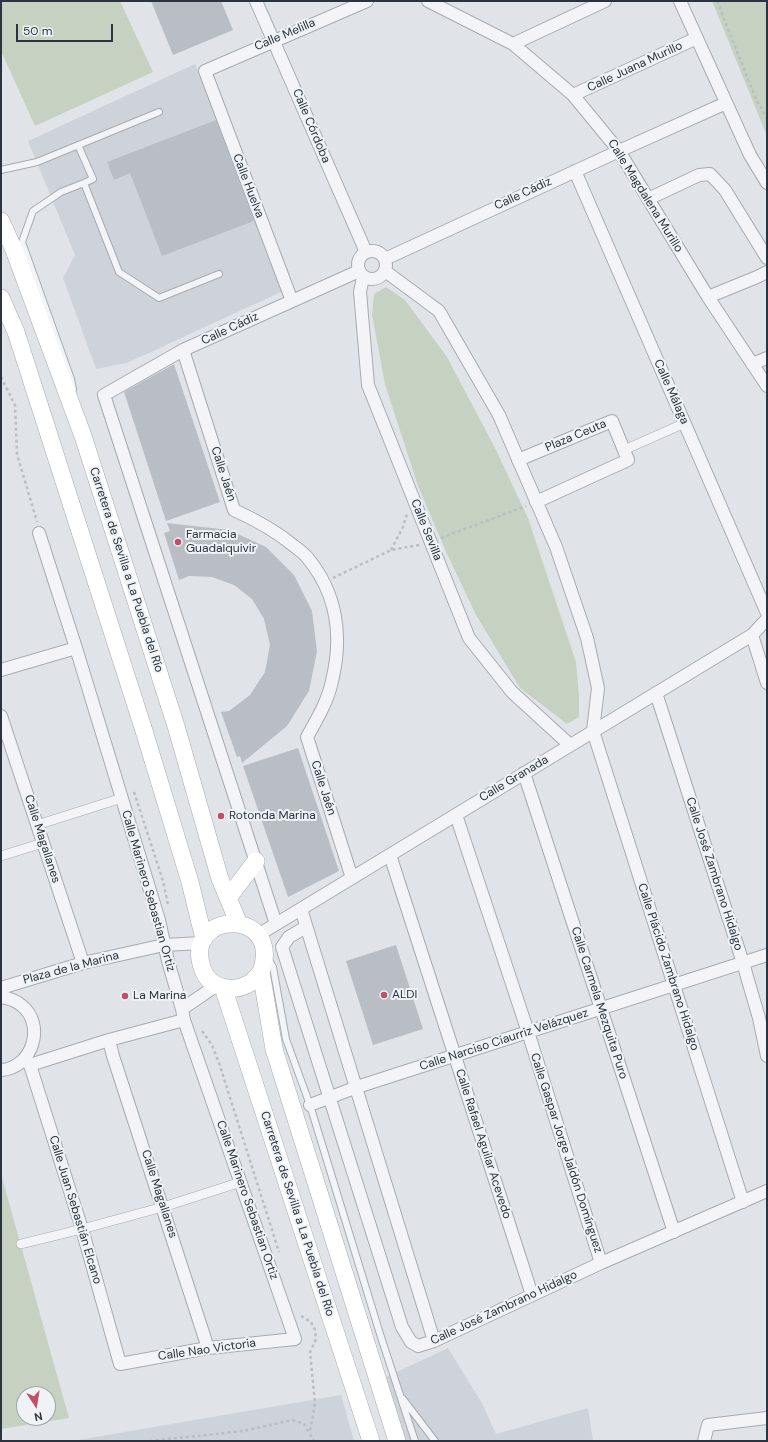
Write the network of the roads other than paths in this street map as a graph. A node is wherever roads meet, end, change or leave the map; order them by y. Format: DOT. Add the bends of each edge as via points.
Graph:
graph roads {
  1 [pos="256,1"];
  2 [pos="367,1"];
  3 [pos="605,1"];
  4 [pos="680,1"];
  5 [pos="431,2"];
  6 [pos="697,38"];
  7 [pos="274,40"];
  8 [pos="513,44"];
  9 [pos="205,70"];
  10 [pos="574,95"];
  11 [pos="726,103"];
  12 [pos="159,112"];
  13 [pos="78,145"];
  14 [pos="619,151"];
  15 [pos="1,170"];
  16 [pos="574,171"];
  17 [pos="84,183"];
  18 [pos="767,183"];
  19 [pos="648,199"];
  20 [pos="1,221"];
  21 [pos="366,252"];
  22 [pos="767,258"];
  23 [pos="384,259"];
  24 [pos="385,271"];
  25 [pos="767,272"];
  26 [pos="219,274"];
  27 [pos="361,274"];
  28 [pos="708,297"];
  29 [pos="1,298"];
  30 [pos="292,301"];
  31 [pos="183,350"];
  32 [pos="767,358"];
  33 [pos="752,364"];
  34 [pos="767,386"];
  35 [pos="685,423"];
  36 [pos="83,436"];
  37 [pos="624,450"];
  38 [pos="518,460"];
  39 [pos="536,502"];
  40 [pos="39,532"];
  41 [pos="767,612"];
  42 [pos="767,619"];
  43 [pos="752,635"];
  44 [pos="76,648"];
  45 [pos="1,670"];
  46 [pos="767,683"];
  47 [pos="656,693"];
  48 [pos="1,716"];
  49 [pos="593,732"];
  50 [pos="570,745"];
  51 [pos="524,774"];
  52 [pos="122,798"];
  53 [pos="456,815"];
  54 [pos="37,825"];
  55 [pos="43,843"];
  56 [pos="390,855"];
  57 [pos="1,856"];
  58 [pos="256,861"];
  59 [pos="352,878"];
  60 [pos="228,898"];
  61 [pos="301,909"];
  62 [pos="239,924"];
  63 [pos="276,924"];
  64 [pos="306,927"];
  65 [pos="258,935"];
  66 [pos="203,941"];
  67 [pos="164,945"];
  68 [pos="265,953"];
  69 [pos="767,955"];
  70 [pos="743,962"];
  71 [pos="83,963"];
  72 [pos="261,972"];
  73 [pos="674,985"];
  74 [pos="220,986"];
  75 [pos="1,989"];
  76 [pos="1,997"];
  77 [pos="601,1008"];
  78 [pos="183,1014"];
  79 [pos="528,1032"];
  80 [pos="110,1040"];
  81 [pos="455,1056"];
  82 [pos="767,1056"];
  83 [pos="27,1062"];
  84 [pos="1,1070"];
  85 [pos="357,1087"];
  86 [pos="329,1098"];
  87 [pos="310,1105"];
  88 [pos="241,1182"];
  89 [pos="767,1191"];
  90 [pos="743,1202"];
  91 [pos="163,1207"];
  92 [pos="82,1229"];
  93 [pos="674,1232"];
  94 [pos="21,1244"];
  95 [pos="601,1263"];
  96 [pos="532,1296"];
  97 [pos="295,1338"];
  98 [pos="434,1340"];
  99 [pos="208,1348"];
  100 [pos="120,1364"];
  101 [pos="400,1395"];
  102 [pos="767,1418"];
  103 [pos="371,1441"];
  104 [pos="397,1441"];
  105 [pos="415,1441"];
  106 [pos="435,1441"];
  107 [pos="704,1441"];
  1 -- 7 [label="street, Calle Córdoba"];
  2 -- 7 [label="street, Calle Melilla"];
  3 -- 8 [label="street"];
  4 -- 6 [label="street"];
  5 -- 8 [label="street, Calle Magdalena Murillo"];
  6 -- 10 [label="street, Calle Juana Murillo"];
  6 -- 11 [label="street"];
  7 -- 9 [label="street, Calle Melilla"];
  7 -- 21 [label="street, Calle Córdoba"];
  8 -- 10 [label="street, Calle Magdalena Murillo"];
  9 -- 30 [label="street, Calle Huelva"];
  10 -- 14 [label="street, Calle Magdalena Murillo"];
  11 -- 14 [label="street, Calle Cádiz"];
  11 -- 18 [label="street" via="750,155"];
  12 -- 13 [label="lane"];
  13 -- 15 [label="lane" via="37,162"];
  13 -- 17 [label="lane" via="93,180"];
  14 -- 16 [label="street, Calle Cádiz"];
  14 -- 19 [label="street, Calle Magdalena Murillo"];
  16 -- 23 [label="street, Calle Cádiz"];
  16 -- 35 [label="street, Calle Málaga"];
  17 -- 26 [label="lane" via="120,272 159,298"];
  17 -- 36 [label="lane" via="61,192 34,211 22,242 71,379"];
  19 -- 22 [label="street" via="699,175 710,174 725,190"];
  19 -- 28 [label="street, Calle Magdalena Murillo"];
  20 -- 36 [label="main road, Carretera de Sevilla a La Puebla del Río"];
  21 -- 23 [label="street" via="380,253"];
  21 -- 27 [label="street" via="357,264"];
  23 -- 24 [label="street"];
  24 -- 27 [label="street" via="371,280"];
  24 -- 38 [label="street" via="439,311 499,414"];
  25 -- 28 [label="street"];
  27 -- 30 [label="street, Calle Cádiz"];
  27 -- 50 [label="street, Calle Sevilla" via="360,292 368,385 469,638 512,692"];
  28 -- 33 [label="street, Calle Magdalena Murillo"];
  29 -- 66 [label="main road" via="16,332 145,734 190,882"];
  30 -- 31 [label="street, Calle Cádiz"];
  31 -- 58 [label="street, Calle Cádiz" via="104,394"];
  31 -- 59 [label="street, Calle Jaén" via="234,510 280,534 305,555 324,582 334,610 338,643 332,682 323,707 307,737"];
  32 -- 33 [label="street"];
  33 -- 34 [label="street, Calle Magdalena Murillo"];
  35 -- 37 [label="street"];
  35 -- 41 [label="street, Calle Málaga"];
  36 -- 60 [label="main road, Carretera de Sevilla a La Puebla del Río"];
  37 -- 38 [label="street, Plaza Ceuta" via="612,421"];
  37 -- 39 [label="street" via="628,460"];
  38 -- 39 [label="street"];
  39 -- 49 [label="street" via="556,548 587,638 598,688"];
  40 -- 44 [label="street, Calle Marinero Sebastian Ortiz"];
  42 -- 43 [label="street, Calle Granada"];
  43 -- 46 [label="street"];
  43 -- 47 [label="street, Calle Granada"];
  44 -- 45 [label="street"];
  44 -- 52 [label="street, Calle Marinero Sebastian Ortiz"];
  47 -- 49 [label="street, Calle Granada"];
  47 -- 70 [label="street, Calle José Zambrano Hidalgo"];
  48 -- 54 [label="street, Calle Magallanes"];
  49 -- 50 [label="street, Calle Granada"];
  49 -- 73 [label="street, Calle Plácido Zambrano Hidalgo"];
  50 -- 51 [label="street, Calle Granada"];
  51 -- 53 [label="street, Calle Granada"];
  51 -- 77 [label="street, Calle Carmela Mezquita Puro"];
  52 -- 54 [label="street"];
  52 -- 67 [label="street, Calle Marinero Sebastian Ortiz" via="159,920"];
  53 -- 56 [label="street, Calle Granada"];
  53 -- 79 [label="street, Calle Gaspar Jorge Jaldón Domínguez"];
  54 -- 55 [label="street, Calle Magallanes"];
  55 -- 57 [label="street"];
  55 -- 71 [label="street, Calle Magallanes"];
  56 -- 59 [label="street, Calle Granada"];
  56 -- 81 [label="street, Calle Rafael Aguilar Acevedo"];
  58 -- 60 [label="main road"];
  58 -- 63 [label="street"];
  59 -- 61 [label="street, Calle Granada"];
  60 -- 62 [label="main road, Carretera de Sevilla a La Puebla del Río"];
  61 -- 63 [label="street, Calle Granada"];
  61 -- 64 [label="street"];
  62 -- 65 [label="main road"];
  62 -- 66 [label="main road" via="227,923 218,926"];
  63 -- 65 [label="street, Calle Granada"];
  64 -- 85 [label="street"];
  64 -- 86 [label="street" via="290,937 282,947"];
  65 -- 68 [label="main road"];
  66 -- 67 [label="street, Plaza de la Marina"];
  66 -- 74 [label="main road" via="199,960 205,975"];
  67 -- 71 [label="street, Plaza de la Marina"];
  67 -- 78 [label="street, Calle Marinero Sebastian Ortiz"];
  68 -- 72 [label="main road"];
  68 -- 87 [label="lane" via="273,968 286,1039"];
  69 -- 70 [label="street, Calle Narciso Ciaurriz Velázquez"];
  70 -- 73 [label="street, Calle Narciso Ciaurriz Velázquez"];
  70 -- 82 [label="street, Calle José Zambrano Hidalgo"];
  71 -- 75 [label="street, Plaza de la Marina"];
  72 -- 74 [label="main road" via="251,983 241,988 230,989"];
  72 -- 104 [label="main road" via="274,1049"];
  73 -- 77 [label="street, Calle Narciso Ciaurriz Velázquez"];
  73 -- 90 [label="street, Calle Plácido Zambrano Hidalgo"];
  74 -- 78 [label="street"];
  74 -- 103 [label="main road, Carretera de Sevilla a La Puebla del Río"];
  76 -- 83 [label="street" via="22,1005 30,1014 35,1038"];
  77 -- 79 [label="street, Calle Narciso Ciaurriz Velázquez"];
  77 -- 93 [label="street, Calle Carmela Mezquita Puro"];
  78 -- 80 [label="street"];
  78 -- 88 [label="street, Calle Marinero Sebastian Ortiz"];
  79 -- 81 [label="street, Calle Narciso Ciaurriz Velázquez"];
  79 -- 95 [label="street, Calle Gaspar Jorge Jaldón Domínguez"];
  80 -- 83 [label="street"];
  80 -- 91 [label="street, Calle Magallanes"];
  81 -- 85 [label="street, Calle Narciso Ciaurriz Velázquez"];
  81 -- 96 [label="street, Calle Rafael Aguilar Acevedo"];
  83 -- 84 [label="street"];
  83 -- 92 [label="street, Calle Juan Sebastián Elcano"];
  85 -- 86 [label="street, Calle Narciso Ciaurriz Velázquez"];
  85 -- 98 [label="street"];
  86 -- 87 [label="street, Calle Narciso Ciaurriz Velázquez"];
  86 -- 98 [label="street, Calle José Zambrano Hidalgo" via="402,1327 411,1342 418,1346"];
  87 -- 101 [label="lane"];
  88 -- 91 [label="street"];
  88 -- 97 [label="street, Calle Marinero Sebastian Ortiz"];
  89 -- 90 [label="street, Calle José Zambrano Hidalgo"];
  90 -- 93 [label="street, Calle José Zambrano Hidalgo"];
  91 -- 92 [label="street"];
  91 -- 99 [label="street, Calle Magallanes"];
  92 -- 94 [label="street"];
  92 -- 100 [label="street, Calle Juan Sebastián Elcano"];
  93 -- 95 [label="street, Calle José Zambrano Hidalgo"];
  95 -- 96 [label="street, Calle José Zambrano Hidalgo"];
  96 -- 98 [label="street, Calle José Zambrano Hidalgo"];
  97 -- 99 [label="street, Calle Nao Victoria"];
  99 -- 100 [label="street, Calle Nao Victoria"];
  101 -- 105 [label="lane"];
  101 -- 106 [label="lane"];
  102 -- 107 [label="street" via="708,1425"];
}
